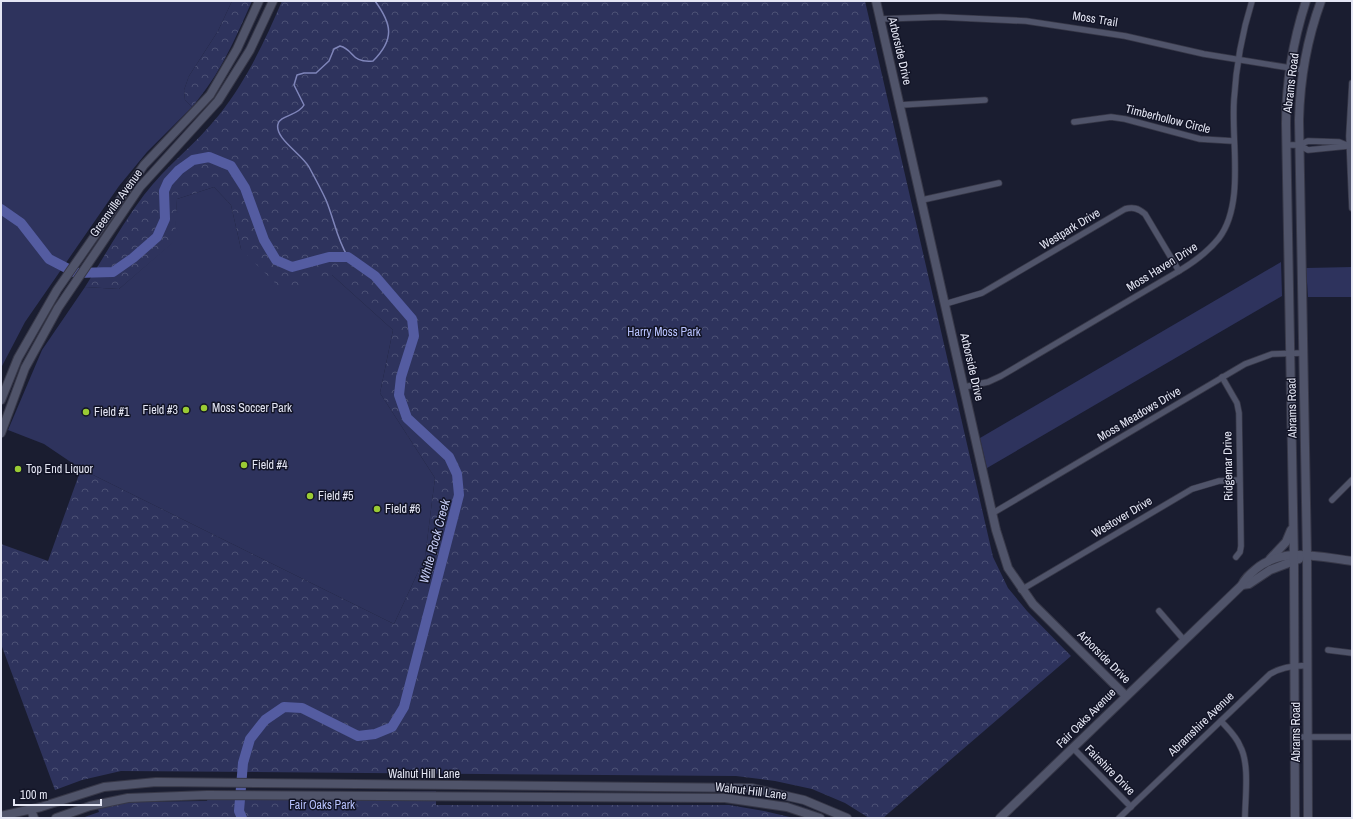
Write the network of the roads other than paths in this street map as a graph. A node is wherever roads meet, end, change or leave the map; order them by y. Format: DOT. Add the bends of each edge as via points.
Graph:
graph roads {
  1 [pos="258,1"];
  2 [pos="273,1"];
  3 [pos="876,1"];
  4 [pos="1252,1"];
  5 [pos="1306,1"];
  6 [pos="1321,1"];
  7 [pos="880,19"];
  8 [pos="1238,60"];
  9 [pos="1290,68"];
  10 [pos="1303,70"];
  11 [pos="1352,84"];
  12 [pos="985,100"];
  13 [pos="900,105"];
  14 [pos="1074,122"];
  15 [pos="1233,141"];
  16 [pos="1286,145"];
  17 [pos="1299,146"];
  18 [pos="1350,146"];
  19 [pos="999,183"];
  20 [pos="922,200"];
  21 [pos="1352,208"];
  22 [pos="1179,271"];
  23 [pos="945,304"];
  24 [pos="1289,353"];
  25 [pos="1303,353"];
  26 [pos="15,365"];
  27 [pos="25,368"];
  28 [pos="1222,377"];
  29 [pos="964,388"];
  30 [pos="1,400"];
  31 [pos="2,428"];
  32 [pos="1239,480"];
  33 [pos="1352,480"];
  34 [pos="1332,500"];
  35 [pos="993,513"];
  36 [pos="1293,525"];
  37 [pos="1307,556"];
  38 [pos="1236,557"];
  39 [pos="1294,558"];
  40 [pos="1352,561"];
  41 [pos="1268,562"];
  42 [pos="1242,585"];
  43 [pos="1021,590"];
  44 [pos="1159,611"];
  45 [pos="1184,640"];
  46 [pos="1328,650"];
  47 [pos="1352,653"];
  48 [pos="1295,665"];
  49 [pos="1308,666"];
  50 [pos="1126,696"];
  51 [pos="1221,721"];
  52 [pos="1295,737"];
  53 [pos="1308,737"];
  54 [pos="1352,737"];
  55 [pos="1073,748"];
  56 [pos="1131,807"];
  57 [pos="31,810"];
  58 [pos="1,816"];
  59 [pos="34,818"];
  60 [pos="56,818"];
  61 [pos="820,818"];
  62 [pos="847,818"];
  63 [pos="1000,818"];
  64 [pos="1119,818"];
  65 [pos="1246,818"];
  66 [pos="1295,818"];
  67 [pos="1308,818"];
  1 -- 26 [label="main road, Greenville Avenue" via="234,54 210,95 144,165 57,290"];
  2 -- 27 [label="main road, Greenville Avenue" via="250,50 218,102 140,187 46,327"];
  3 -- 7 [label="main road, Arborside Drive"];
  4 -- 8 [label="street, Moss Haven Drive"];
  5 -- 9 [label="main road, Abrams Road"];
  6 -- 10 [label="main road, Abrams Road"];
  7 -- 8 [label="street, Moss Trail" via="940,17 1026,21 1125,36"];
  7 -- 13 [label="main road, Arborside Drive"];
  8 -- 9 [label="street, Moss Trail"];
  8 -- 15 [label="street, Moss Haven Drive"];
  9 -- 10 [label="street, Moss Trail"];
  9 -- 16 [label="main road, Abrams Road" via="1286,100"];
  10 -- 17 [label="main road, Abrams Road" via="1299,106"];
  11 -- 18 [label="street"];
  12 -- 13 [label="street"];
  13 -- 20 [label="main road, Arborside Drive"];
  14 -- 15 [label="street, Timberhollow Circle" via="1111,117 1200,139"];
  15 -- 22 [label="street, Moss Haven Drive" via="1232,206 1227,224 1207,252"];
  16 -- 17 [label="street"];
  16 -- 24 [label="main road, Abrams Road"];
  17 -- 18 [label="street" via="1308,141 1339,142"];
  17 -- 25 [label="main road, Abrams Road"];
  18 -- 21 [label="street"];
  19 -- 20 [label="street"];
  20 -- 23 [label="main road, Arborside Drive"];
  22 -- 23 [label="street, Westpark Drive" via="1145,214 1137,208 1131,208 1125,209 982,293"];
  22 -- 29 [label="street, Moss Haven Drive" via="1001,376"];
  23 -- 29 [label="main road, Arborside Drive"];
  24 -- 25 [label="street, Moss Meadows Drive"];
  24 -- 28 [label="street, Moss Meadows Drive" via="1259,358"];
  24 -- 36 [label="main road, Abrams Road"];
  25 -- 37 [label="main road, Abrams Road"];
  26 -- 27 [label="main road"];
  26 -- 30 [label="main road, Greenville Avenue"];
  27 -- 31 [label="main road, Greenville Avenue"];
  28 -- 32 [label="street, Ridgemar Drive" via="1237,403 1239,413"];
  28 -- 35 [label="street, Moss Meadows Drive"];
  29 -- 35 [label="main road, Arborside Drive"];
  32 -- 38 [label="street, Ridgemar Drive" via="1241,546"];
  32 -- 43 [label="street, Westover Drive" via="1218,481 1192,489"];
  33 -- 34 [label="street"];
  35 -- 43 [label="main road, Arborside Drive" via="1008,568"];
  36 -- 39 [label="main road, Abrams Road"];
  36 -- 41 [label="main road" via="1286,542"];
  37 -- 39 [label="main road, Fair Oaks Avenue"];
  37 -- 40 [label="main road, Fair Oaks Avenue"];
  37 -- 49 [label="main road, Abrams Road"];
  39 -- 41 [label="main road, Fair Oaks Avenue"];
  39 -- 42 [label="main road, Fair Oaks Avenue" via="1249,584"];
  39 -- 48 [label="main road, Abrams Road"];
  41 -- 42 [label="main road, Fair Oaks Avenue" via="1244,579"];
  42 -- 45 [label="main road, Fair Oaks Avenue"];
  43 -- 50 [label="main road, Arborside Drive" via="1032,604"];
  44 -- 45 [label="street"];
  45 -- 50 [label="main road, Fair Oaks Avenue"];
  46 -- 47 [label="street"];
  48 -- 49 [label="street, Abramshire Avenue"];
  48 -- 51 [label="street, Abramshire Avenue" via="1270,674"];
  48 -- 52 [label="main road, Abrams Road"];
  49 -- 53 [label="main road, Abrams Road"];
  50 -- 55 [label="main road, Fair Oaks Avenue"];
  51 -- 56 [label="street, Abramshire Avenue"];
  51 -- 65 [label="street" via="1235,736 1243,751"];
  52 -- 53 [label="street"];
  52 -- 66 [label="main road, Abrams Road"];
  53 -- 54 [label="street"];
  53 -- 67 [label="main road, Abrams Road"];
  55 -- 56 [label="street, Fairshire Drive"];
  55 -- 63 [label="main road, Fair Oaks Avenue"];
  56 -- 64 [label="street, Abramshire Avenue"];
  57 -- 58 [label="main road, Walnut Hill Lane"];
  57 -- 59 [label="main road"];
  57 -- 62 [label="main road, Walnut Hill Lane" via="104,787 156,782 207,782 752,788 786,795"];
  60 -- 61 [label="main road, Walnut Hill Lane" via="90,806 128,798 207,795 725,798 786,806"];
}
